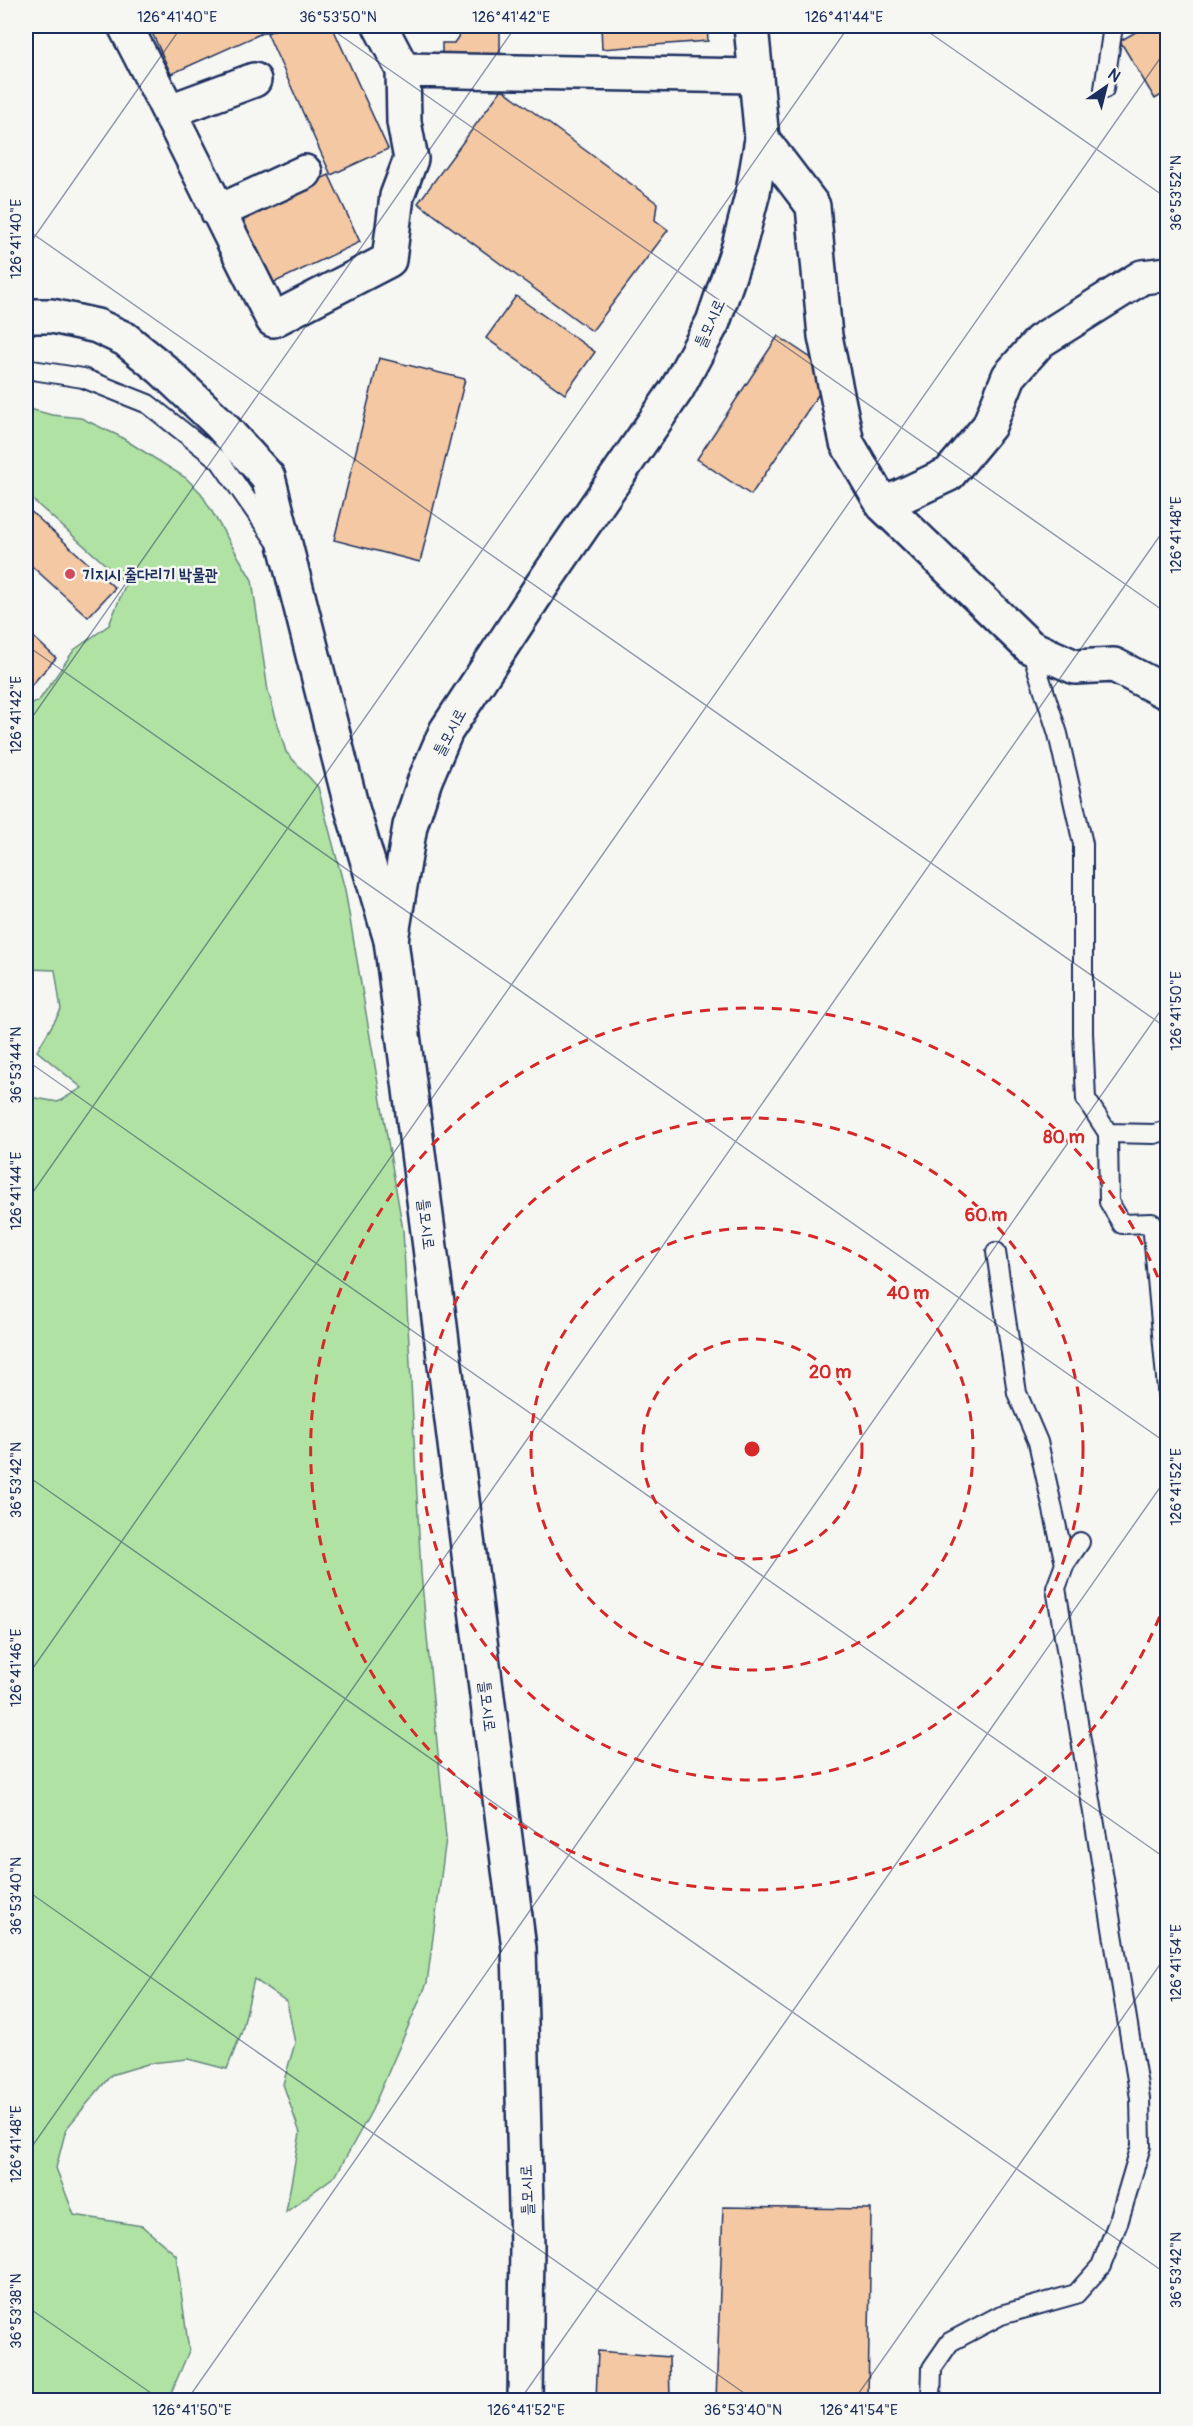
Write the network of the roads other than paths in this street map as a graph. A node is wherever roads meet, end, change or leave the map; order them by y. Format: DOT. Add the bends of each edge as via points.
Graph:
graph roads {
  1 [pos="125,26"];
  2 [pos="380,26"];
  3 [pos="751,26"];
  4 [pos="1113,26"];
  5 [pos="403,70"];
  6 [pos="756,76"];
  7 [pos="254,80"];
  8 [pos="1104,89"];
  9 [pos="170,111"];
  10 [pos="762,140"];
  11 [pos="305,172"];
  12 [pos="218,212"];
  13 [pos="1167,274"];
  14 [pos="26,316"];
  15 [pos="26,369"];
  16 [pos="883,506"];
  17 [pos="290,560"];
  18 [pos="1030,647"];
  19 [pos="1167,693"];
  20 [pos="391,940"];
  21 [pos="1167,1130"];
  22 [pos="1108,1133"];
  23 [pos="996,1252"];
  24 [pos="1167,1401"];
  25 [pos="1080,1542"];
  26 [pos="1065,1564"];
  27 [pos="525,2400"];
  28 [pos="931,2400"];
  1 -- 9 [label="street"];
  2 -- 5 [label="street"];
  3 -- 6 [label="street, 틀모시로"];
  4 -- 8 [label="lane"];
  5 -- 6 [label="street"];
  5 -- 12 [label="street" via="404,122 411,159 397,196 389,260 273,320"];
  6 -- 10 [label="street, 틀모시로"];
  7 -- 9 [label="street"];
  9 -- 12 [label="street"];
  10 -- 16 [label="street" via="813,206 825,336 847,443"];
  10 -- 20 [label="street, 틀모시로" via="739,246 708,332 677,389 446,731 410,826"];
  11 -- 12 [label="street"];
  13 -- 16 [label="street" via="1142,277 1040,341 1008,376 989,426 949,474"];
  14 -- 17 [label="street" via="52,316 97,326 125,339 162,369 268,477"];
  15 -- 17 [label="lane" via="83,378 148,404 219,461"];
  16 -- 18 [label="street"];
  17 -- 20 [label="street" via="351,805"];
  18 -- 19 [label="street" via="1075,667 1114,665"];
  18 -- 22 [label="lane" via="1058,734 1083,844 1086,1099"];
  20 -- 27 [label="street, 틀모시로" via="519,1948 527,2246"];
  21 -- 22 [label="lane" via="1154,1134"];
  22 -- 24 [label="lane" via="1109,1202 1122,1224 1152,1223"];
  23 -- 26 [label="lane" via="1017,1393 1038,1442"];
  25 -- 26 [label="lane"];
  26 -- 28 [label="lane" via="1056,1588 1140,2098 1141,2146 1101,2266 1076,2294 1001,2315 950,2342 932,2368"];
}
